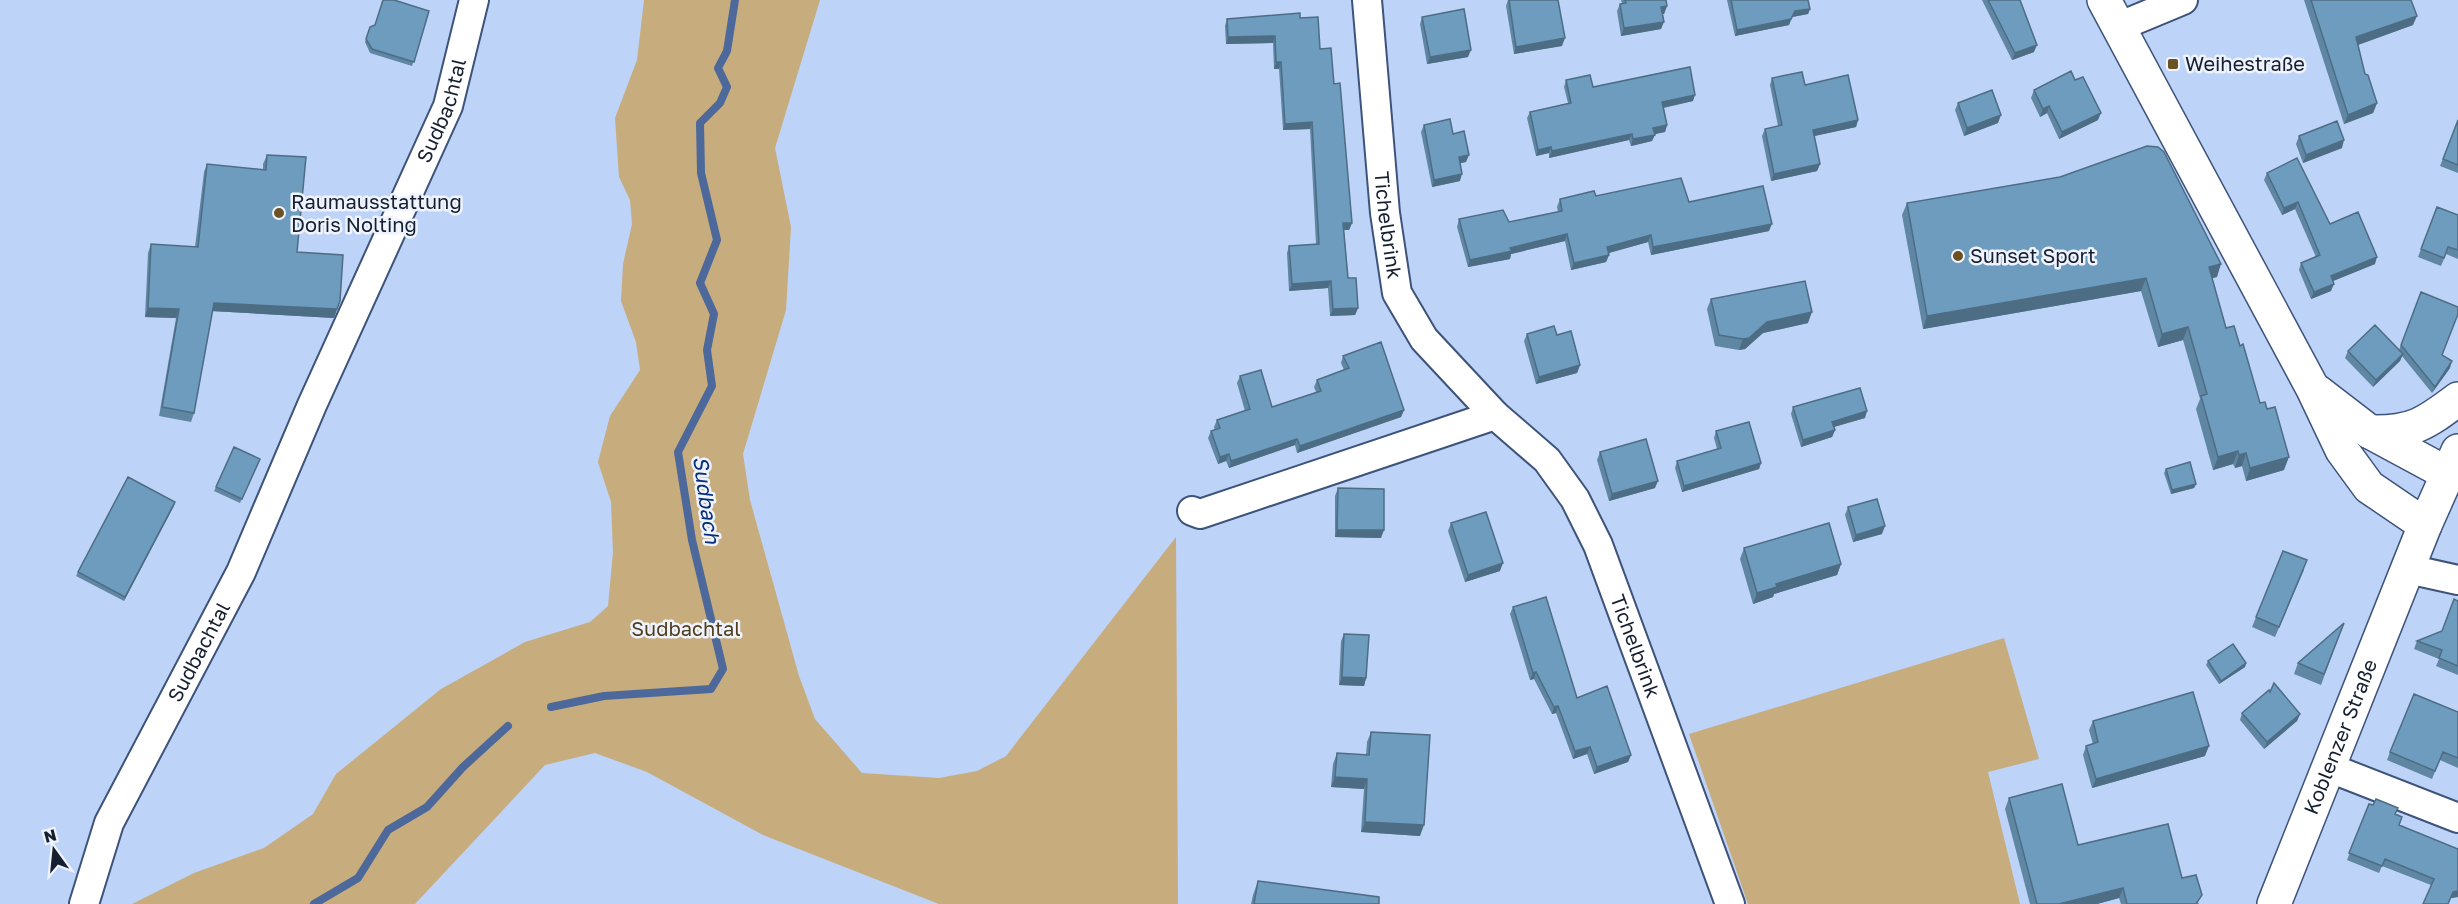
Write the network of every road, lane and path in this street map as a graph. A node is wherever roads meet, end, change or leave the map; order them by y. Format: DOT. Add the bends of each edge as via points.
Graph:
graph roads {
  1 [pos="474,0"];
  2 [pos="1367,0"];
  3 [pos="2183,0"];
  4 [pos="2111,14"];
  5 [pos="2313,389"];
  6 [pos="2458,399"];
  7 [pos="1496,415"];
  8 [pos="2370,432"];
  9 [pos="2453,462"];
  10 [pos="1192,511"];
  11 [pos="2425,525"];
  12 [pos="2408,569"];
  13 [pos="2458,580"];
  14 [pos="2330,768"];
  15 [pos="2458,818"];
  16 [pos="84,904"];
  17 [pos="1730,904"];
  18 [pos="2274,904"];
  1 -- 16 [label="street, Sudbachtal" via="448,106 241,572 109,823"];
  2 -- 7 [label="street, Tichelbrink" via="1385,213 1396,293 1424,339"];
  3 -- 4 [label="street"];
  4 -- 5 [label="main road"];
  5 -- 8 [label="main road"];
  5 -- 11 [label="main road" via="2342,450 2369,487"];
  6 -- 8 [label="main road" via="2428,422 2396,432"];
  7 -- 10 [label="street" via="1200,514"];
  7 -- 17 [label="street, Tichelbrink" via="1547,460 1575,499 1598,545"];
  8 -- 9 [label="main road"];
  9 -- 11 [label="main road, Koblenzer Straße"];
  11 -- 12 [label="main road, Koblenzer Straße"];
  12 -- 13 [label="street"];
  12 -- 14 [label="main road, Koblenzer Straße"];
  14 -- 15 [label="street"];
  14 -- 18 [label="main road, Koblenzer Straße"];
}
